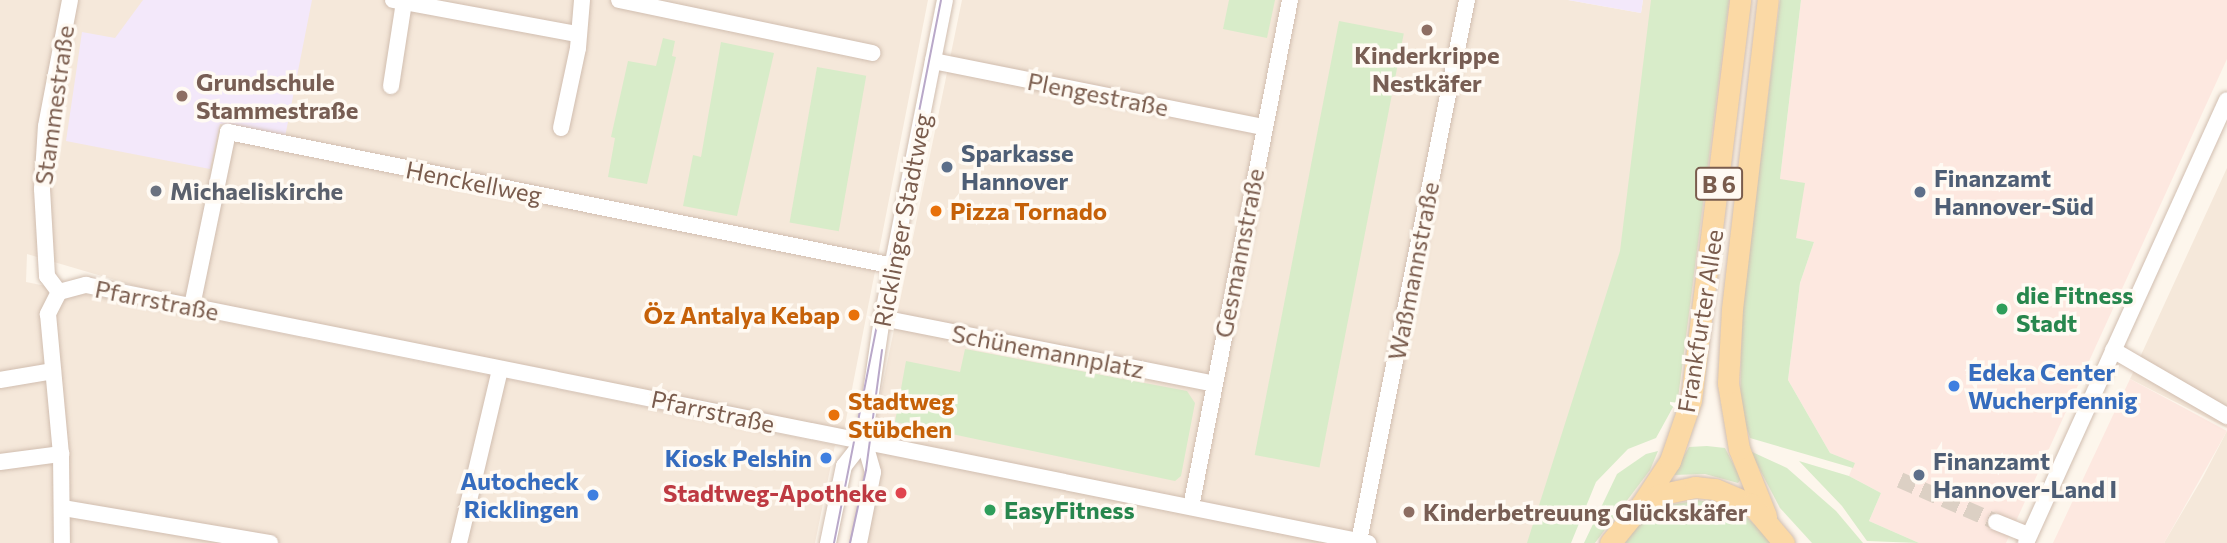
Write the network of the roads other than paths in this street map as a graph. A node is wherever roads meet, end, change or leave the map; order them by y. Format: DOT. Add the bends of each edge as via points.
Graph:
graph roads {
  1 [pos="70,0"];
  2 [pos="582,0"];
  3 [pos="619,0"];
  4 [pos="945,0"];
  5 [pos="1290,0"];
  6 [pos="1467,0"];
  7 [pos="1740,0"];
  8 [pos="1768,0"];
  9 [pos="399,1"];
  10 [pos="576,34"];
  11 [pos="873,53"];
  12 [pos="933,61"];
  13 [pos="391,86"];
  14 [pos="2227,100"];
  15 [pos="1264,127"];
  16 [pos="561,128"];
  17 [pos="894,266"];
  18 [pos="59,292"];
  19 [pos="192,306"];
  20 [pos="883,318"];
  21 [pos="2113,350"];
  22 [pos="500,370"];
  23 [pos="53,371"];
  24 [pos="0,380"];
  25 [pos="1214,384"];
  26 [pos="2227,416"];
  27 [pos="864,440"];
  28 [pos="61,454"];
  29 [pos="0,462"];
  30 [pos="1641,505"];
  31 [pos="1191,507"];
  32 [pos="63,508"];
  33 [pos="1996,522"];
  34 [pos="1780,533"];
  35 [pos="2027,539"];
  36 [pos="1364,542"];
  37 [pos="62,543"];
  38 [pos="270,543"];
  39 [pos="459,543"];
  40 [pos="828,543"];
  41 [pos="859,543"];
  42 [pos="1610,543"];
  1 -- 18 [label="street, Stammestraße" via="46,127 42,189 47,276"];
  2 -- 10 [label="street"];
  3 -- 11 [label="street"];
  4 -- 12 [label="street, Ricklinger Stadtweg"];
  5 -- 15 [label="street, Gesmannstraße"];
  6 -- 36 [label="street, Waßmannstraße"];
  7 -- 30 [label="main road, Frankfurter Allee / B 6" via="1691,400 1670,461"];
  8 -- 34 [label="main road, Frankfurter Allee / B 6" via="1732,309 1728,383 1739,449"];
  9 -- 10 [label="street"];
  9 -- 13 [label="street"];
  10 -- 16 [label="street" via="578,48"];
  12 -- 15 [label="street, Plengestraße"];
  12 -- 17 [label="street, Ricklinger Stadtweg"];
  14 -- 21 [label="street"];
  15 -- 25 [label="street, Gesmannstraße"];
  17 -- 19 [label="street, Henckellweg" via="228,132"];
  17 -- 20 [label="street, Ricklinger Stadtweg"];
  18 -- 19 [label="street, Pfarrstraße" via="86,285"];
  18 -- 23 [label="street" via="48,314"];
  19 -- 22 [label="street, Pfarrstraße"];
  20 -- 25 [label="street, Schünemannplatz"];
  20 -- 27 [label="street, Ricklinger Stadtweg"];
  21 -- 26 [label="street"];
  21 -- 35 [label="street"];
  22 -- 27 [label="street, Pfarrstraße"];
  22 -- 39 [label="street"];
  23 -- 24 [label="street"];
  23 -- 28 [label="street"];
  25 -- 31 [label="street, Gesmannstraße"];
  27 -- 31 [label="street, Pfarrstraße"];
  27 -- 40 [label="street, Ricklinger Stadtweg" via="844,466"];
  27 -- 41 [label="street, Ricklinger Stadtweg" via="873,472"];
  28 -- 29 [label="street"];
  28 -- 32 [label="street"];
  30 -- 34 [label="main road, B 6" via="1657,495 1695,487 1734,495"];
  30 -- 42 [label="main road, B 6"];
  31 -- 36 [label="street, Pfarrstraße"];
  32 -- 37 [label="street"];
  32 -- 38 [label="street"];
  33 -- 35 [label="street"];
}
